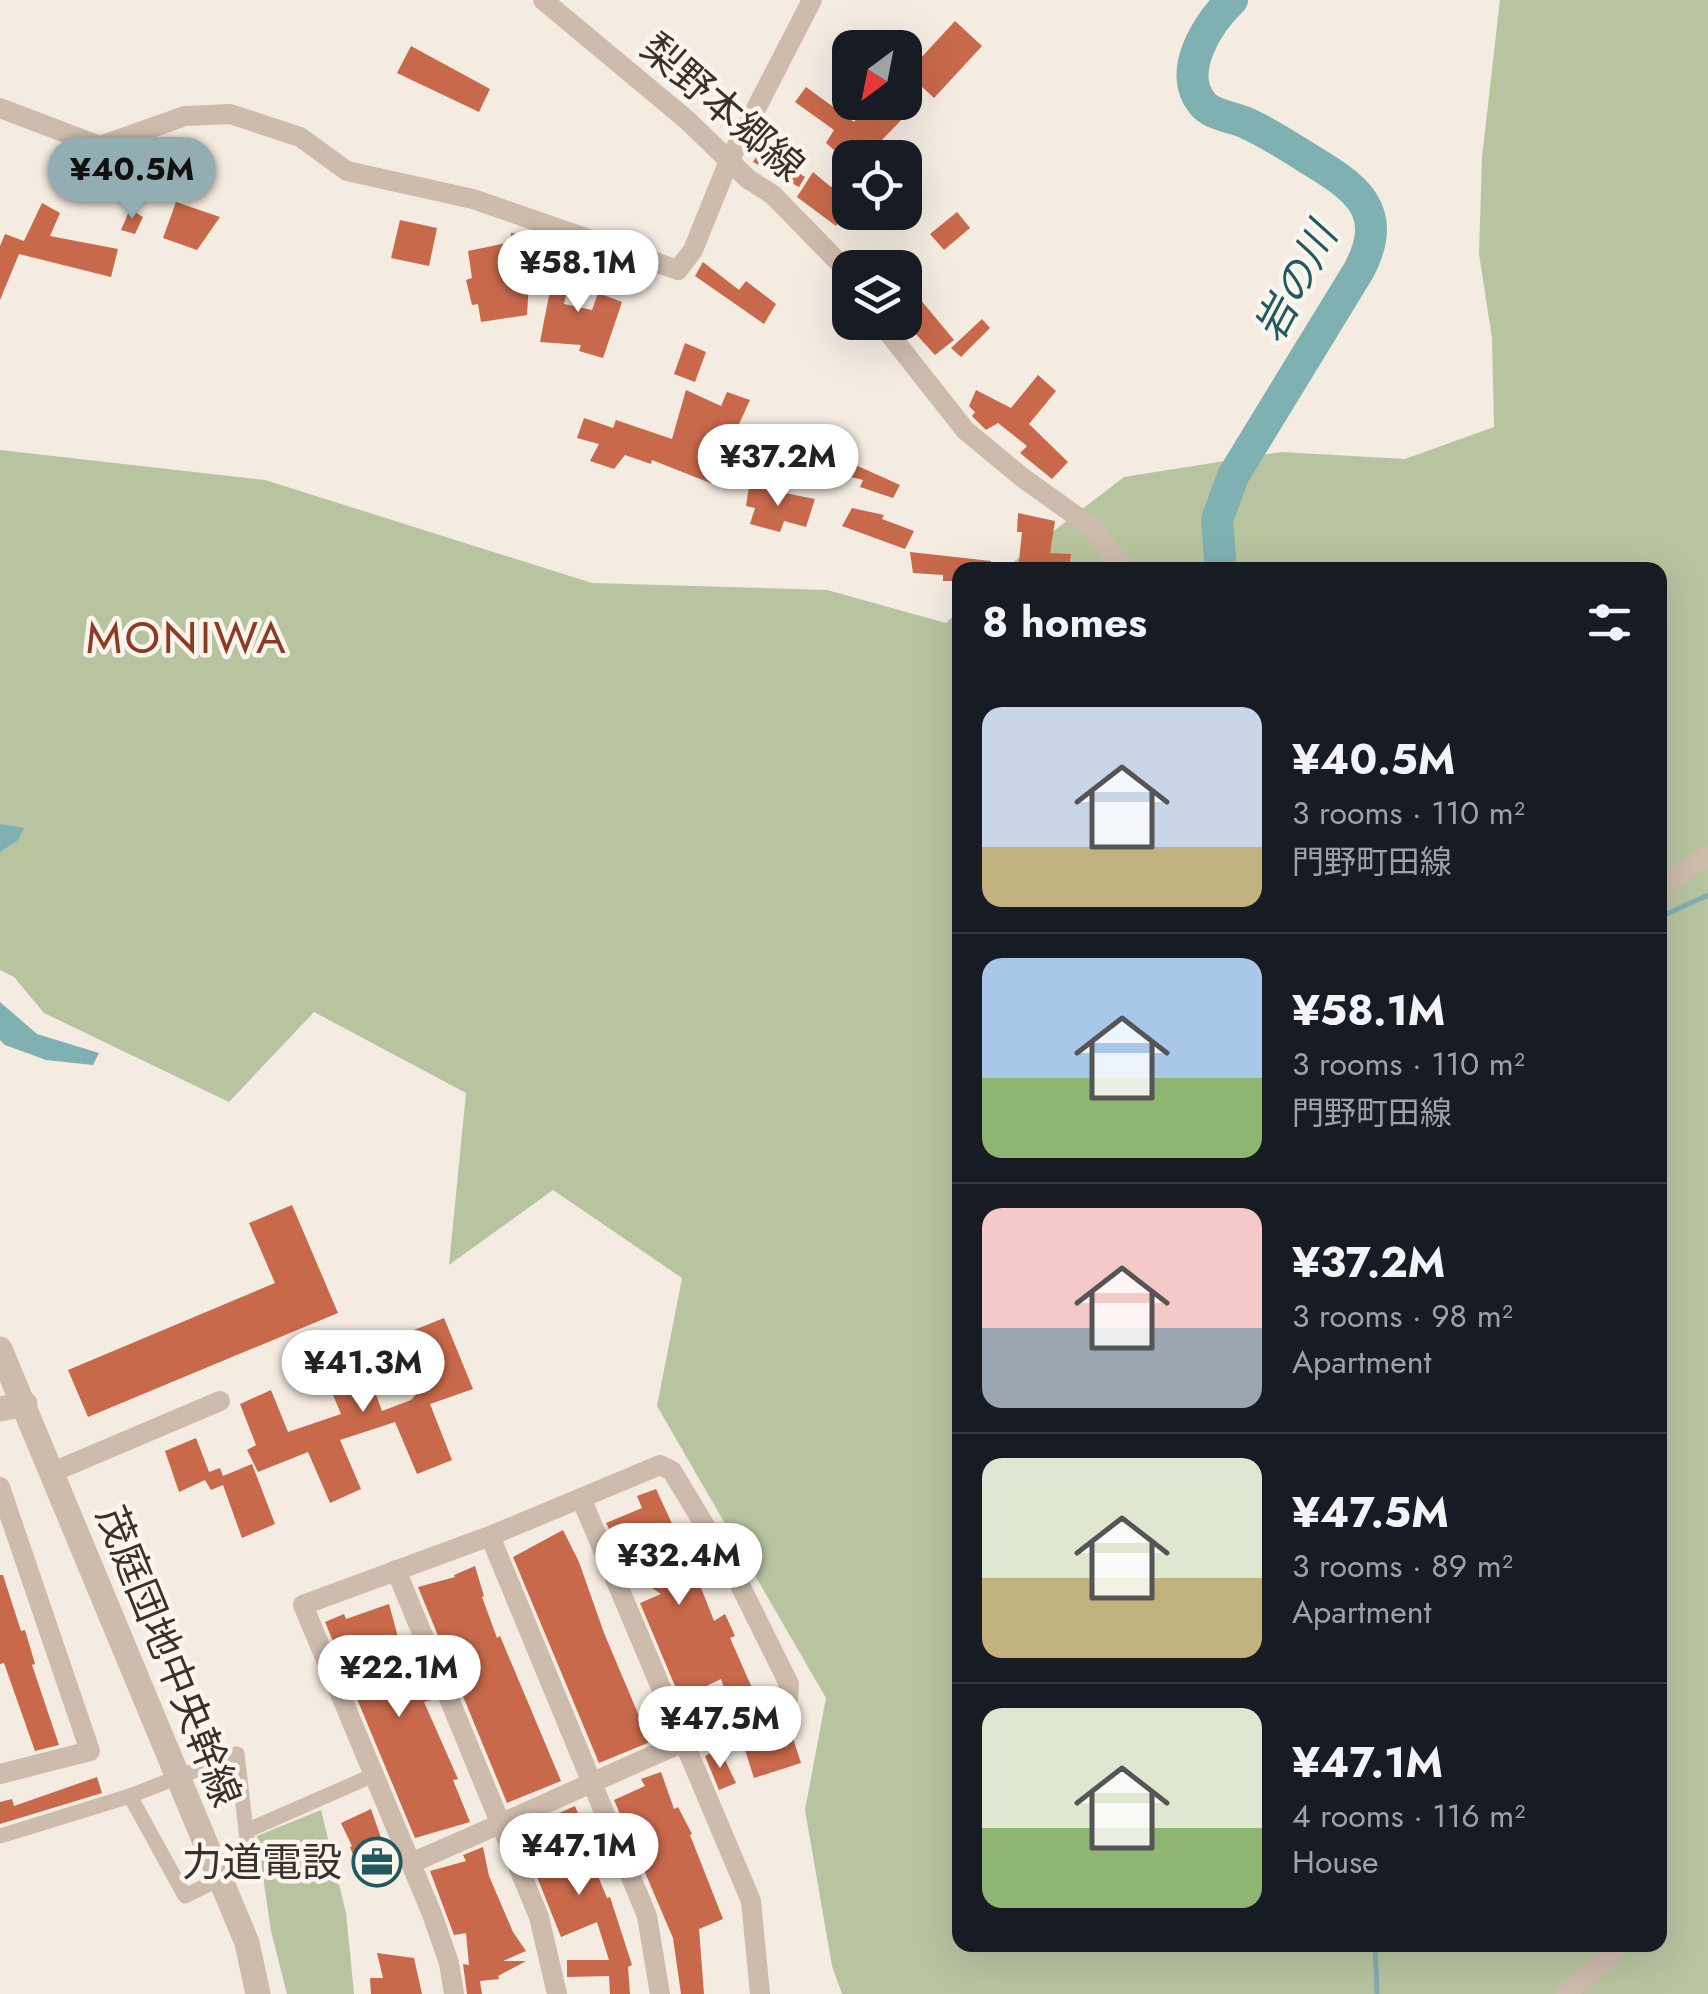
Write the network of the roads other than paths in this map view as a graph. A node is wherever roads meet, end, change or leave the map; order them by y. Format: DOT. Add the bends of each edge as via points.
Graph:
graph roads {
  1 [pos="544,0"];
  2 [pos="812,0"];
  3 [pos="0,108"];
  4 [pos="729,161"];
  5 [pos="832,256"];
  6 [pos="894,340"];
  7 [pos="1118,562"];
  8 [pos="1708,856"];
  9 [pos="1667,881"];
  10 [pos="0,1349"];
  11 [pos="220,1401"];
  12 [pos="13,1406"];
  13 [pos="53,1472"];
  14 [pos="0,1487"];
  15 [pos="581,1498"];
  16 [pos="490,1536"];
  17 [pos="396,1570"];
  18 [pos="682,1740"];
  19 [pos="0,1774"];
  20 [pos="374,1775"];
  21 [pos="590,1781"];
  22 [pos="130,1796"];
  23 [pos="500,1825"];
  24 [pos="246,1831"];
  25 [pos="0,1836"];
  26 [pos="411,1862"];
  27 [pos="219,1880"];
  28 [pos="1613,1952"];
  29 [pos="258,1994"];
  30 [pos="454,1994"];
  31 [pos="557,1994"];
  32 [pos="660,1994"];
  33 [pos="760,1994"];
  34 [pos="1565,1994"];
  1 -- 4 [label="street, 梨野本郷線"];
  2 -- 4 [label="street"];
  3 -- 4 [label="street" via="100,146 185,116 230,114 300,137 347,171 473,198 678,270 693,250"];
  4 -- 5 [label="street, 梨野本郷線"];
  6 -- 7 [label="street" via="966,430 1093,528"];
  8 -- 9 [label="street"];
  10 -- 12 [label="street, 茂庭団地中央幹線"];
  11 -- 13 [label="street"];
  12 -- 13 [label="street, 茂庭団地中央幹線"];
  13 -- 27 [label="street, 茂庭団地中央幹線"];
  14 -- 19 [label="street" via="90,1751"];
  15 -- 16 [label="street"];
  15 -- 18 [label="street"];
  15 -- 18 [label="street" via="660,1465 672,1470 738,1580 789,1684 788,1699"];
  16 -- 17 [label="street"];
  16 -- 21 [label="street"];
  17 -- 20 [label="street" via="303,1605"];
  17 -- 23 [label="street"];
  18 -- 21 [label="street"];
  18 -- 33 [label="street" via="751,1901"];
  20 -- 24 [label="street"];
  20 -- 26 [label="street"];
  21 -- 23 [label="street"];
  21 -- 32 [label="street" via="648,1916"];
  22 -- 24 [label="street, bridge" via="237,1754"];
  22 -- 25 [label="street"];
  22 -- 27 [label="street" via="185,1896"];
  23 -- 26 [label="street"];
  23 -- 31 [label="street" via="540,1916"];
  24 -- 27 [label="street" via="250,1864"];
  26 -- 30 [label="street" via="450,1963"];
  27 -- 29 [label="street, 茂庭団地中央幹線" via="247,1943"];
  28 -- 34 [label="street"];
}
